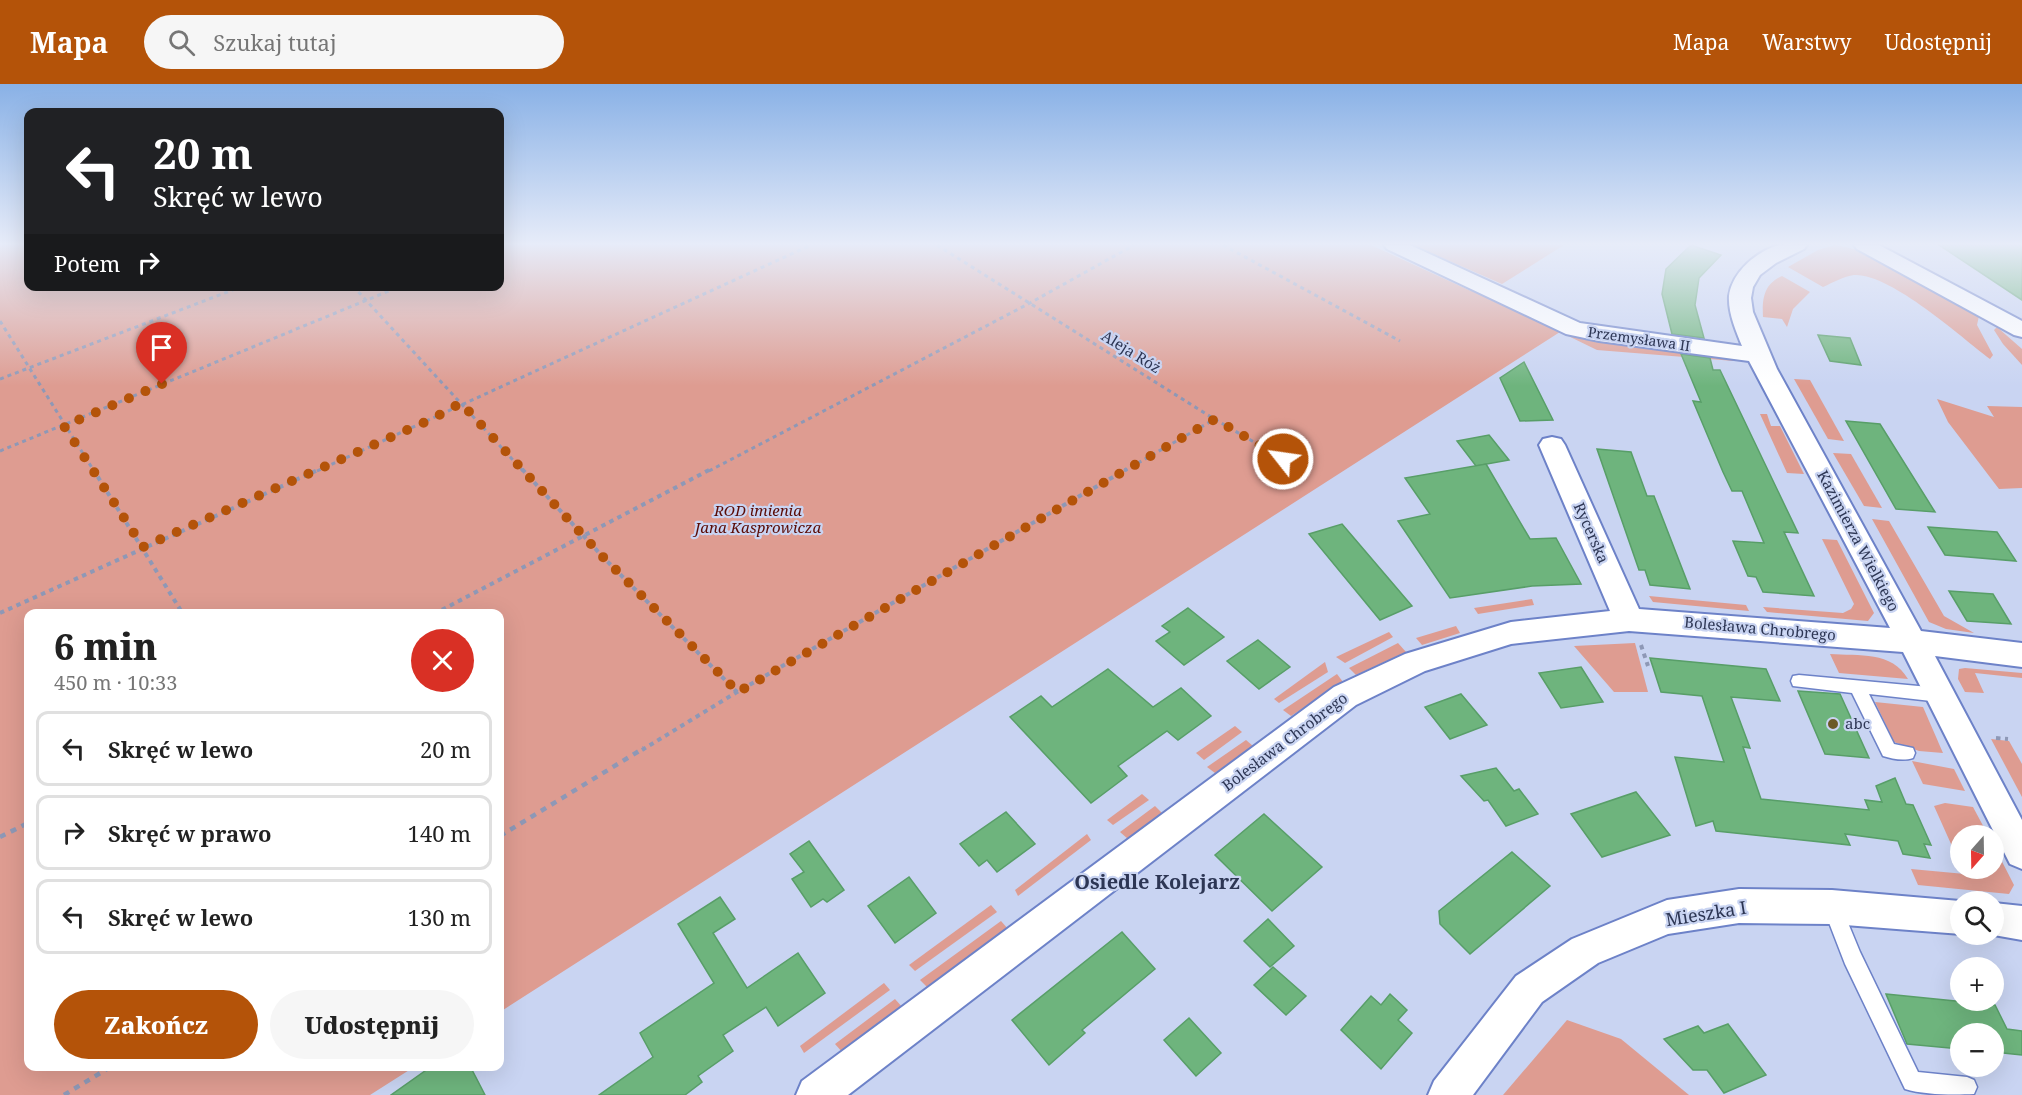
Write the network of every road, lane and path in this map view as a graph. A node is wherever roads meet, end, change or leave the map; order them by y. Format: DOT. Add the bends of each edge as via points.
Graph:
graph roads {
  1 [pos="227,292"];
  2 [pos="359,292"];
  3 [pos="385,292"];
  4 [pos="706,292"];
  5 [pos="1013,292"];
  6 [pos="1049,292"];
  7 [pos="1310,292"];
  8 [pos="1495,292"];
  9 [pos="1742,292"];
  10 [pos="1952,292"];
  11 [pos="366,300"];
  12 [pos="1030,303"];
  13 [pos="0,321"];
  14 [pos="2012,324"];
  15 [pos="1400,341"];
  16 [pos="2022,345"];
  17 [pos="1758,355"];
  18 [pos="28,368"];
  19 [pos="0,379"];
  20 [pos="461,403"];
  21 [pos="1215,419"];
  22 [pos="64,426"];
  23 [pos="1552,445"];
  24 [pos="0,451"];
  25 [pos="1283,459"];
  26 [pos="584,536"];
  27 [pos="143,547"];
  28 [pos="180,609"];
  29 [pos="444,609"];
  30 [pos="0,613"];
  31 [pos="1633,628"];
  32 [pos="1912,641"];
  33 [pos="2022,655"];
  34 [pos="1648,666"];
  35 [pos="1799,681"];
  36 [pos="1857,687"];
  37 [pos="738,692"];
  38 [pos="1940,694"];
  39 [pos="1907,753"];
  40 [pos="24,824"];
  41 [pos="504,834"];
  42 [pos="0,837"];
  43 [pos="2022,853"];
  44 [pos="1832,907"];
  45 [pos="1950,917"];
  46 [pos="2004,922"];
  47 [pos="2022,923"];
  48 [pos="104,1071"];
  49 [pos="1967,1087"];
  50 [pos="64,1095"];
  51 [pos="816,1095"];
  52 [pos="1448,1095"];
  1 -- 18 [label="path"];
  2 -- 11 [label="path"];
  3 -- 11 [label="path"];
  4 -- 20 [label="path"];
  5 -- 12 [label="path, Aleja Róż"];
  6 -- 12 [label="path"];
  7 -- 15 [label="path"];
  8 -- 17 [label="street, Przemysława II" via="1574,329"];
  9 -- 17 [label="street, Kazimierza Wielkiego" via="1742,313"];
  10 -- 14 [label="street"];
  11 -- 20 [label="path"];
  11 -- 22 [label="path"];
  12 -- 21 [label="path, Aleja Róż"];
  12 -- 26 [label="path"];
  13 -- 18 [label="path"];
  14 -- 16 [label="street" via="2012,336"];
  17 -- 32 [label="street, Kazimierza Wielkiego"];
  18 -- 19 [label="path"];
  18 -- 22 [label="path"];
  20 -- 26 [label="path"];
  20 -- 27 [label="path"];
  21 -- 25 [label="path, Aleja Róż"];
  21 -- 37 [label="path"];
  22 -- 24 [label="path"];
  22 -- 27 [label="path"];
  23 -- 31 [label="street, Rycerska"];
  26 -- 29 [label="path"];
  26 -- 37 [label="path"];
  27 -- 28 [label="path"];
  27 -- 30 [label="path"];
  31 -- 32 [label="street, Bolesława Chrobrego"];
  31 -- 34 [label="path"];
  31 -- 51 [label="street, Bolesława Chrobrego" via="1510,633 1416,662 1346,696"];
  32 -- 33 [label="street, Bolesława Chrobrego"];
  32 -- 38 [label="street, Kazimierza Wielkiego"];
  35 -- 36 [label="lane"];
  36 -- 38 [label="lane"];
  36 -- 39 [label="lane" via="1889,751"];
  37 -- 41 [label="path"];
  38 -- 43 [label="street, Kazimierza Wielkiego"];
  40 -- 42 [label="path"];
  44 -- 45 [label="street, Mieszka I"];
  44 -- 49 [label="lane" via="1912,1082"];
  44 -- 52 [label="street, Mieszka I" via="1739,906 1668,917 1585,951 1530,989"];
  46 -- 47 [label="street"];
  48 -- 50 [label="path"];
}
